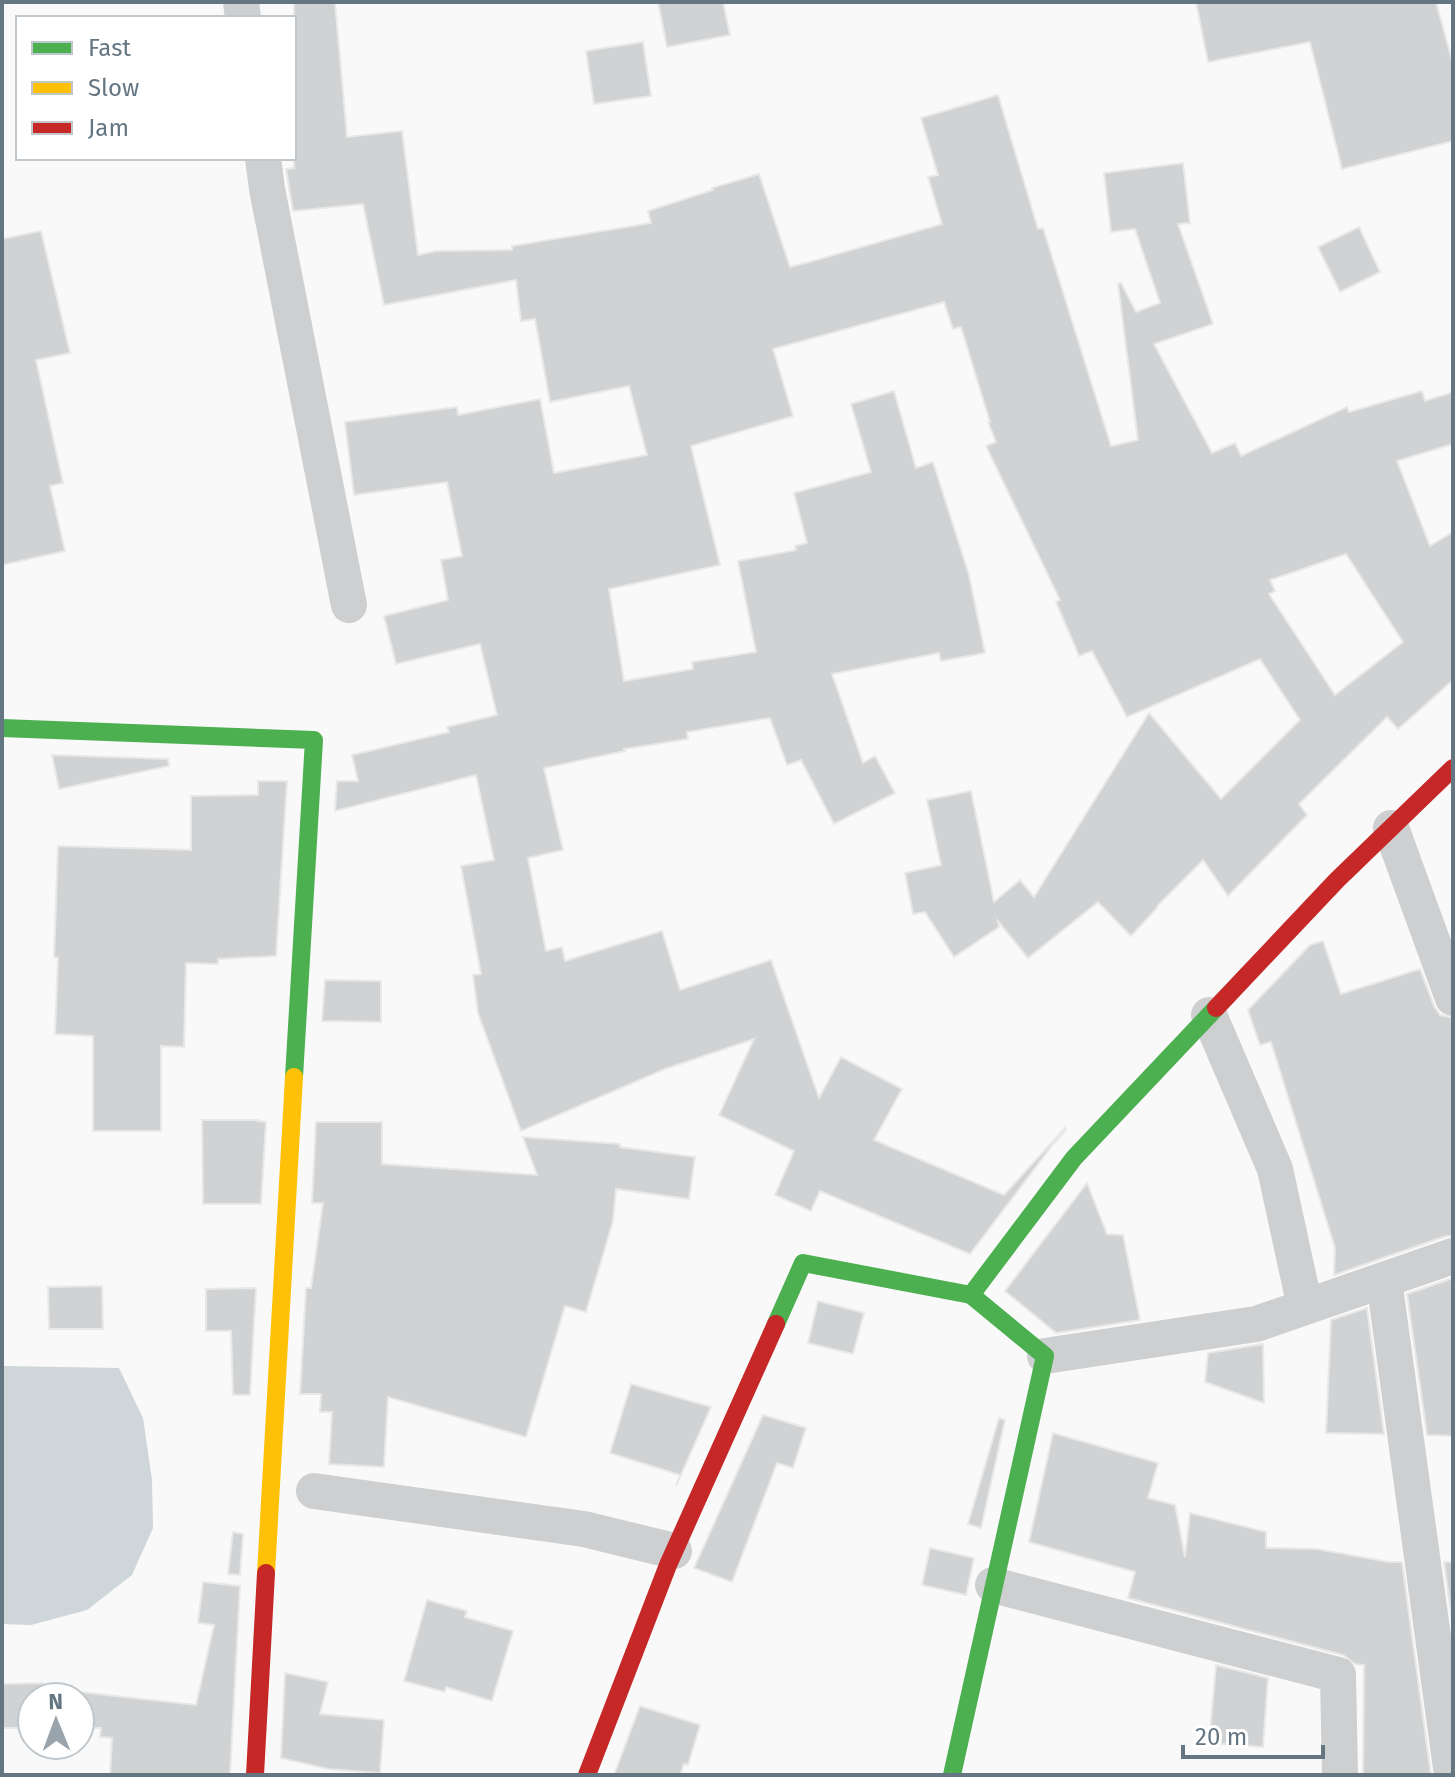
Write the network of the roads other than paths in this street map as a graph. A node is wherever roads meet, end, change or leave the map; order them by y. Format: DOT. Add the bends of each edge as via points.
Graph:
graph roads {
  1 [pos="263,160"];
  2 [pos="349,605"];
  3 [pos="2,728"];
  4 [pos="1453,768"];
  5 [pos="1391,828"];
  6 [pos="1453,998"];
  7 [pos="1209,1015"];
  8 [pos="1453,1256"];
  9 [pos="1384,1280"];
  10 [pos="971,1295"];
  11 [pos="1305,1307"];
  12 [pos="1045,1356"];
  13 [pos="314,1491"];
  14 [pos="674,1551"];
  15 [pos="993,1585"];
  16 [pos="255,1775"];
  17 [pos="587,1775"];
  18 [pos="952,1775"];
  19 [pos="1340,1775"];
  20 [pos="1452,1775"];
  1 -- 2 [label="street"];
  3 -- 16 [label="street" via="314,740"];
  4 -- 5 [label="street"];
  5 -- 6 [label="street"];
  5 -- 7 [label="street"];
  7 -- 10 [label="street" via="1074,1158"];
  7 -- 11 [label="street" via="1275,1169"];
  8 -- 9 [label="street"];
  9 -- 11 [label="street"];
  9 -- 20 [label="street"];
  10 -- 12 [label="street"];
  10 -- 14 [label="street" via="803,1263"];
  11 -- 12 [label="street" via="1256,1324"];
  12 -- 15 [label="street"];
  13 -- 14 [label="street" via="584,1529"];
  14 -- 17 [label="street"];
  15 -- 18 [label="street"];
  15 -- 19 [label="street" via="1338,1675"];
}
